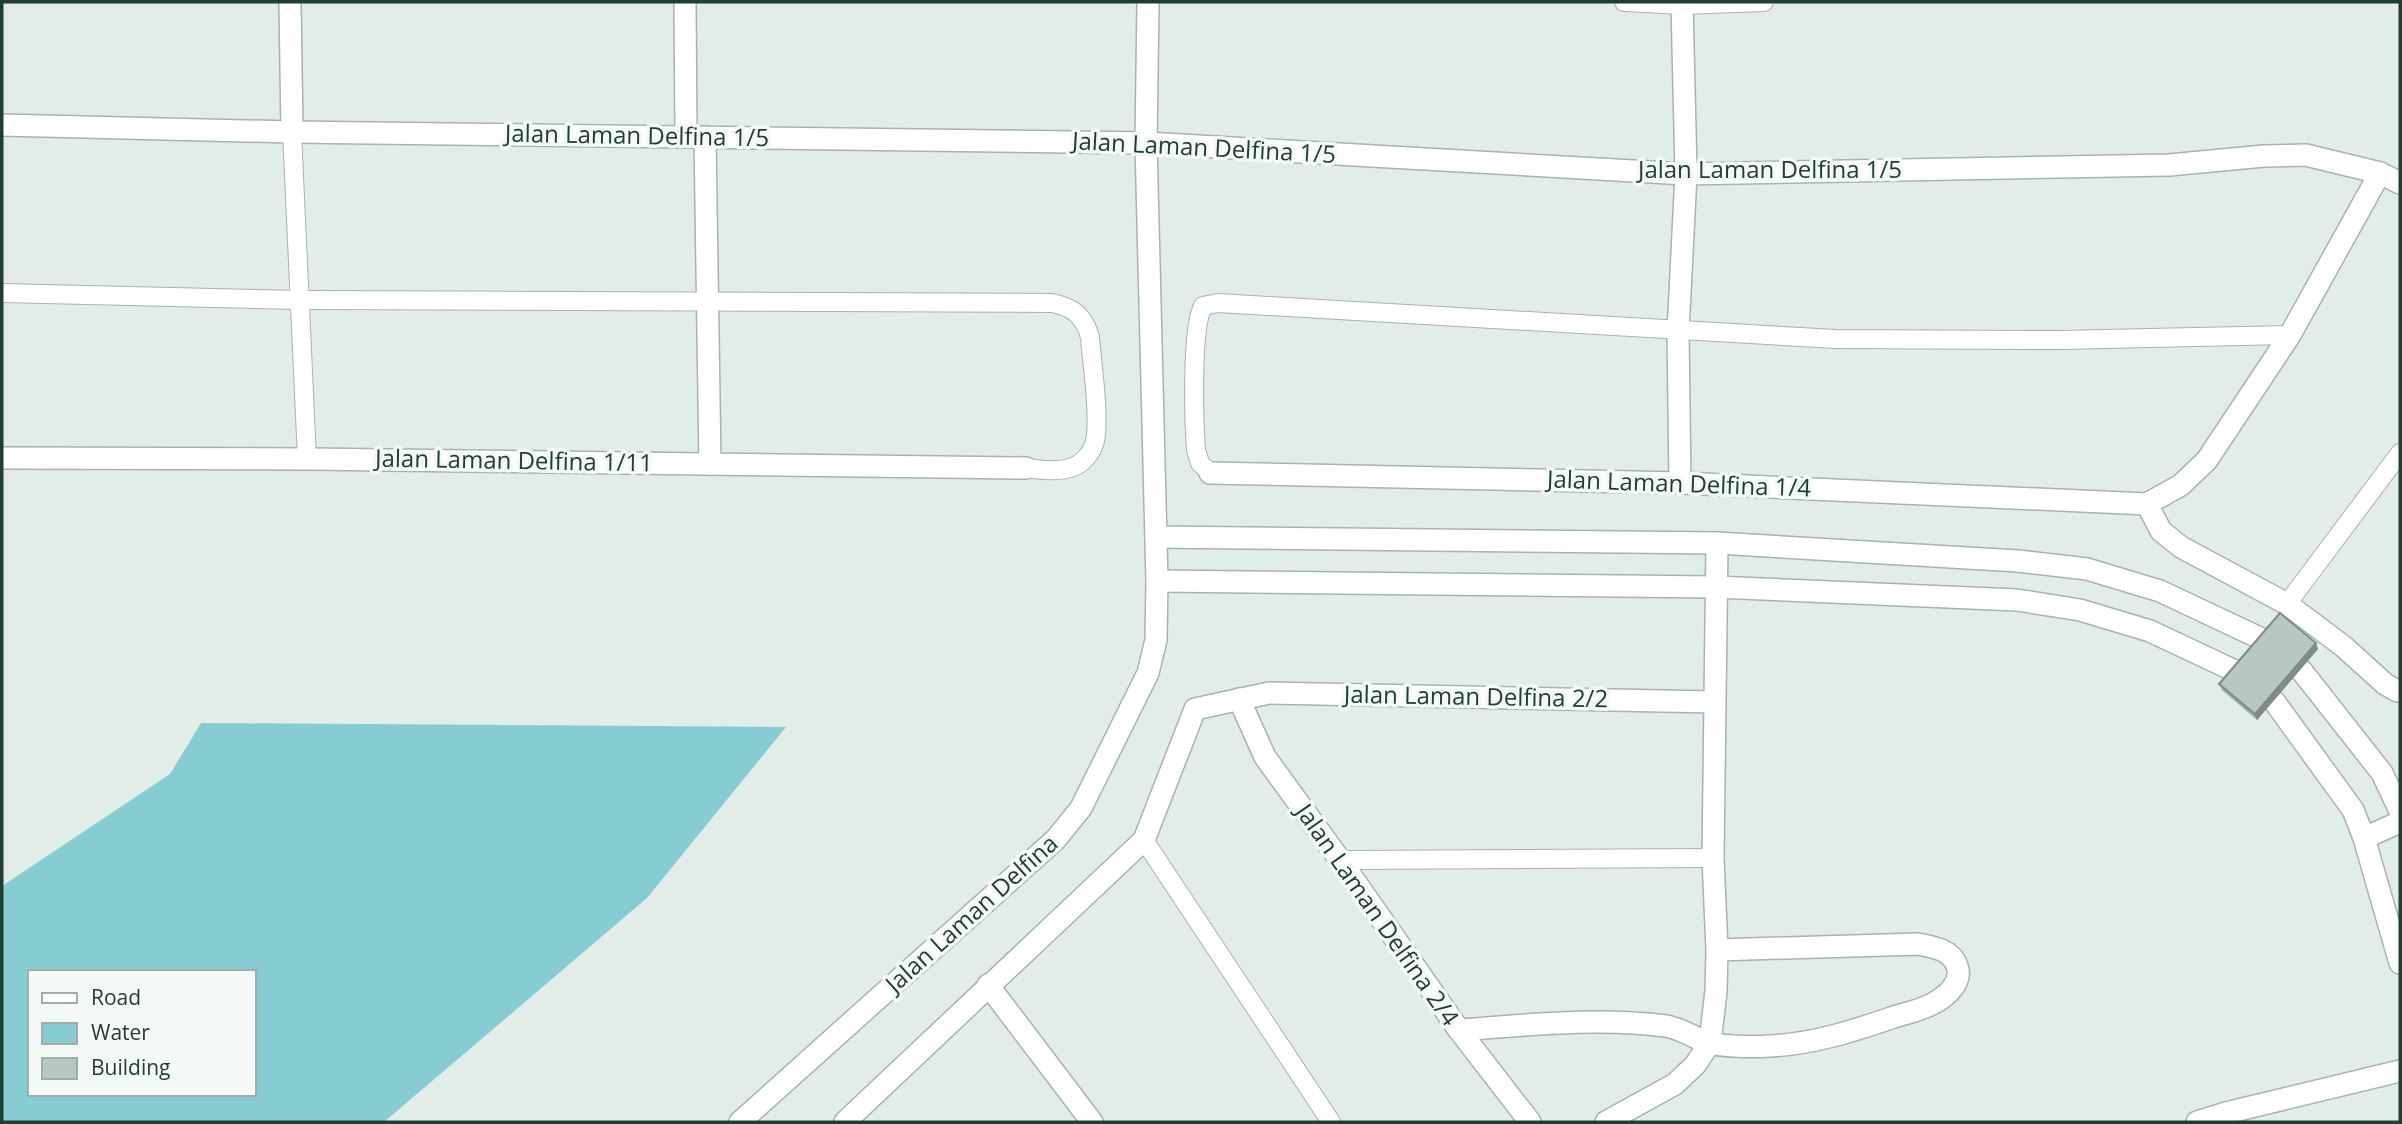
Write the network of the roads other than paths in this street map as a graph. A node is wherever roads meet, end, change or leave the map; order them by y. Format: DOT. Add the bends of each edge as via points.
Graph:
graph roads {
  1 [pos="290,2"];
  2 [pos="685,2"];
  3 [pos="1148,2"];
  4 [pos="1624,2"];
  5 [pos="1764,2"];
  6 [pos="1682,3"];
  7 [pos="2,125"];
  8 [pos="292,132"];
  9 [pos="695,137"];
  10 [pos="1146,143"];
  11 [pos="2380,173"];
  12 [pos="1686,174"];
  13 [pos="2400,183"];
  14 [pos="2,293"];
  15 [pos="301,300"];
  16 [pos="708,303"];
  17 [pos="1678,332"];
  18 [pos="2290,335"];
  19 [pos="2400,453"];
  20 [pos="2,458"];
  21 [pos="307,459"];
  22 [pos="710,464"];
  23 [pos="1026,468"];
  24 [pos="1210,472"];
  25 [pos="1680,483"];
  26 [pos="2147,504"];
  27 [pos="1156,537"];
  28 [pos="1717,543"];
  29 [pos="1157,581"];
  30 [pos="1716,586"];
  31 [pos="2287,604"];
  32 [pos="2264,640"];
  33 [pos="2301,670"];
  34 [pos="2237,672"];
  35 [pos="2400,690"];
  36 [pos="1239,699"];
  37 [pos="2274,701"];
  38 [pos="1714,702"];
  39 [pos="2400,811"];
  40 [pos="2400,822"];
  41 [pos="2364,838"];
  42 [pos="1144,840"];
  43 [pos="1713,858"];
  44 [pos="1340,860"];
  45 [pos="1717,950"];
  46 [pos="2400,962"];
  47 [pos="988,985"];
  48 [pos="1459,1030"];
  49 [pos="1710,1043"];
  50 [pos="2400,1071"];
  51 [pos="740,1122"];
  52 [pos="845,1122"];
  53 [pos="1092,1122"];
  54 [pos="1331,1122"];
  55 [pos="1530,1122"];
  56 [pos="1606,1122"];
  57 [pos="2197,1122"];
  1 -- 8 [label="street"];
  2 -- 9 [label="street"];
  3 -- 10 [label="street, Jalan Laman Delfina"];
  4 -- 6 [label="lane"];
  5 -- 6 [label="lane"];
  6 -- 12 [label="street"];
  7 -- 8 [label="street, Jalan Laman Delfina 1/5"];
  8 -- 9 [label="street, Jalan Laman Delfina 1/5"];
  8 -- 15 [label="lane"];
  9 -- 10 [label="street, Jalan Laman Delfina 1/5"];
  9 -- 16 [label="street"];
  10 -- 12 [label="street, Jalan Laman Delfina 1/5"];
  10 -- 27 [label="street, Jalan Laman Delfina"];
  11 -- 12 [label="street, Jalan Laman Delfina 1/5" via="2306,155 2169,165"];
  11 -- 13 [label="street, Jalan Laman Delfina 1/5"];
  11 -- 18 [label="street"];
  12 -- 17 [label="street"];
  14 -- 15 [label="lane"];
  15 -- 16 [label="lane"];
  15 -- 21 [label="lane"];
  16 -- 22 [label="street"];
  16 -- 23 [label="lane" via="1066,306 1078,313 1090,337 1094,444 1086,459 1073,468"];
  17 -- 18 [label="lane" via="1848,340"];
  17 -- 24 [label="lane" via="1218,303 1203,306 1198,315 1195,437 1200,463"];
  17 -- 25 [label="street"];
  18 -- 26 [label="street" via="2207,460 2181,485"];
  19 -- 31 [label="lane"];
  20 -- 21 [label="street, Jalan Laman Delfina 1/11"];
  21 -- 22 [label="street, Jalan Laman Delfina 1/11"];
  22 -- 23 [label="street, Jalan Laman Delfina 1/11"];
  24 -- 25 [label="street, Jalan Laman Delfina 1/4"];
  25 -- 26 [label="street, Jalan Laman Delfina 1/4"];
  26 -- 31 [label="street" via="2161,531 2181,547"];
  27 -- 28 [label="street"];
  27 -- 29 [label="street, Jalan Laman Delfina"];
  28 -- 30 [label="street"];
  28 -- 32 [label="street" via="2087,569 2160,591"];
  29 -- 30 [label="street"];
  29 -- 51 [label="street, Jalan Laman Delfina" via="1156,640 1148,673 1081,808 1028,867"];
  30 -- 34 [label="street" via="2017,600 2055,606 2150,632"];
  30 -- 38 [label="street"];
  31 -- 35 [label="street" via="2385,684"];
  33 -- 39 [label="street" via="2382,773"];
  36 -- 38 [label="street, Jalan Laman Delfina 2/2" via="1295,693"];
  36 -- 42 [label="street, Jalan Laman Delfina 2/2" via="1195,709"];
  36 -- 44 [label="street, Jalan Laman Delfina 2/4" via="1265,757"];
  37 -- 41 [label="street" via="2353,810"];
  38 -- 43 [label="street"];
  40 -- 41 [label="street"];
  41 -- 46 [label="street"];
  42 -- 47 [label="street"];
  42 -- 54 [label="lane"];
  43 -- 44 [label="lane"];
  43 -- 45 [label="street"];
  44 -- 48 [label="street, Jalan Laman Delfina 2/4"];
  45 -- 49 [label="street"];
  45 -- 49 [label="street" via="1918,944 1950,954 1958,975 1949,993 1934,1003 1840,1035 1767,1046"];
  47 -- 52 [label="street"];
  47 -- 53 [label="street"];
  48 -- 49 [label="street" via="1611,1021 1670,1027"];
  48 -- 55 [label="street, Jalan Laman Delfina 2/4"];
  49 -- 56 [label="street" via="1675,1084"];
  50 -- 57 [label="street"];
}
